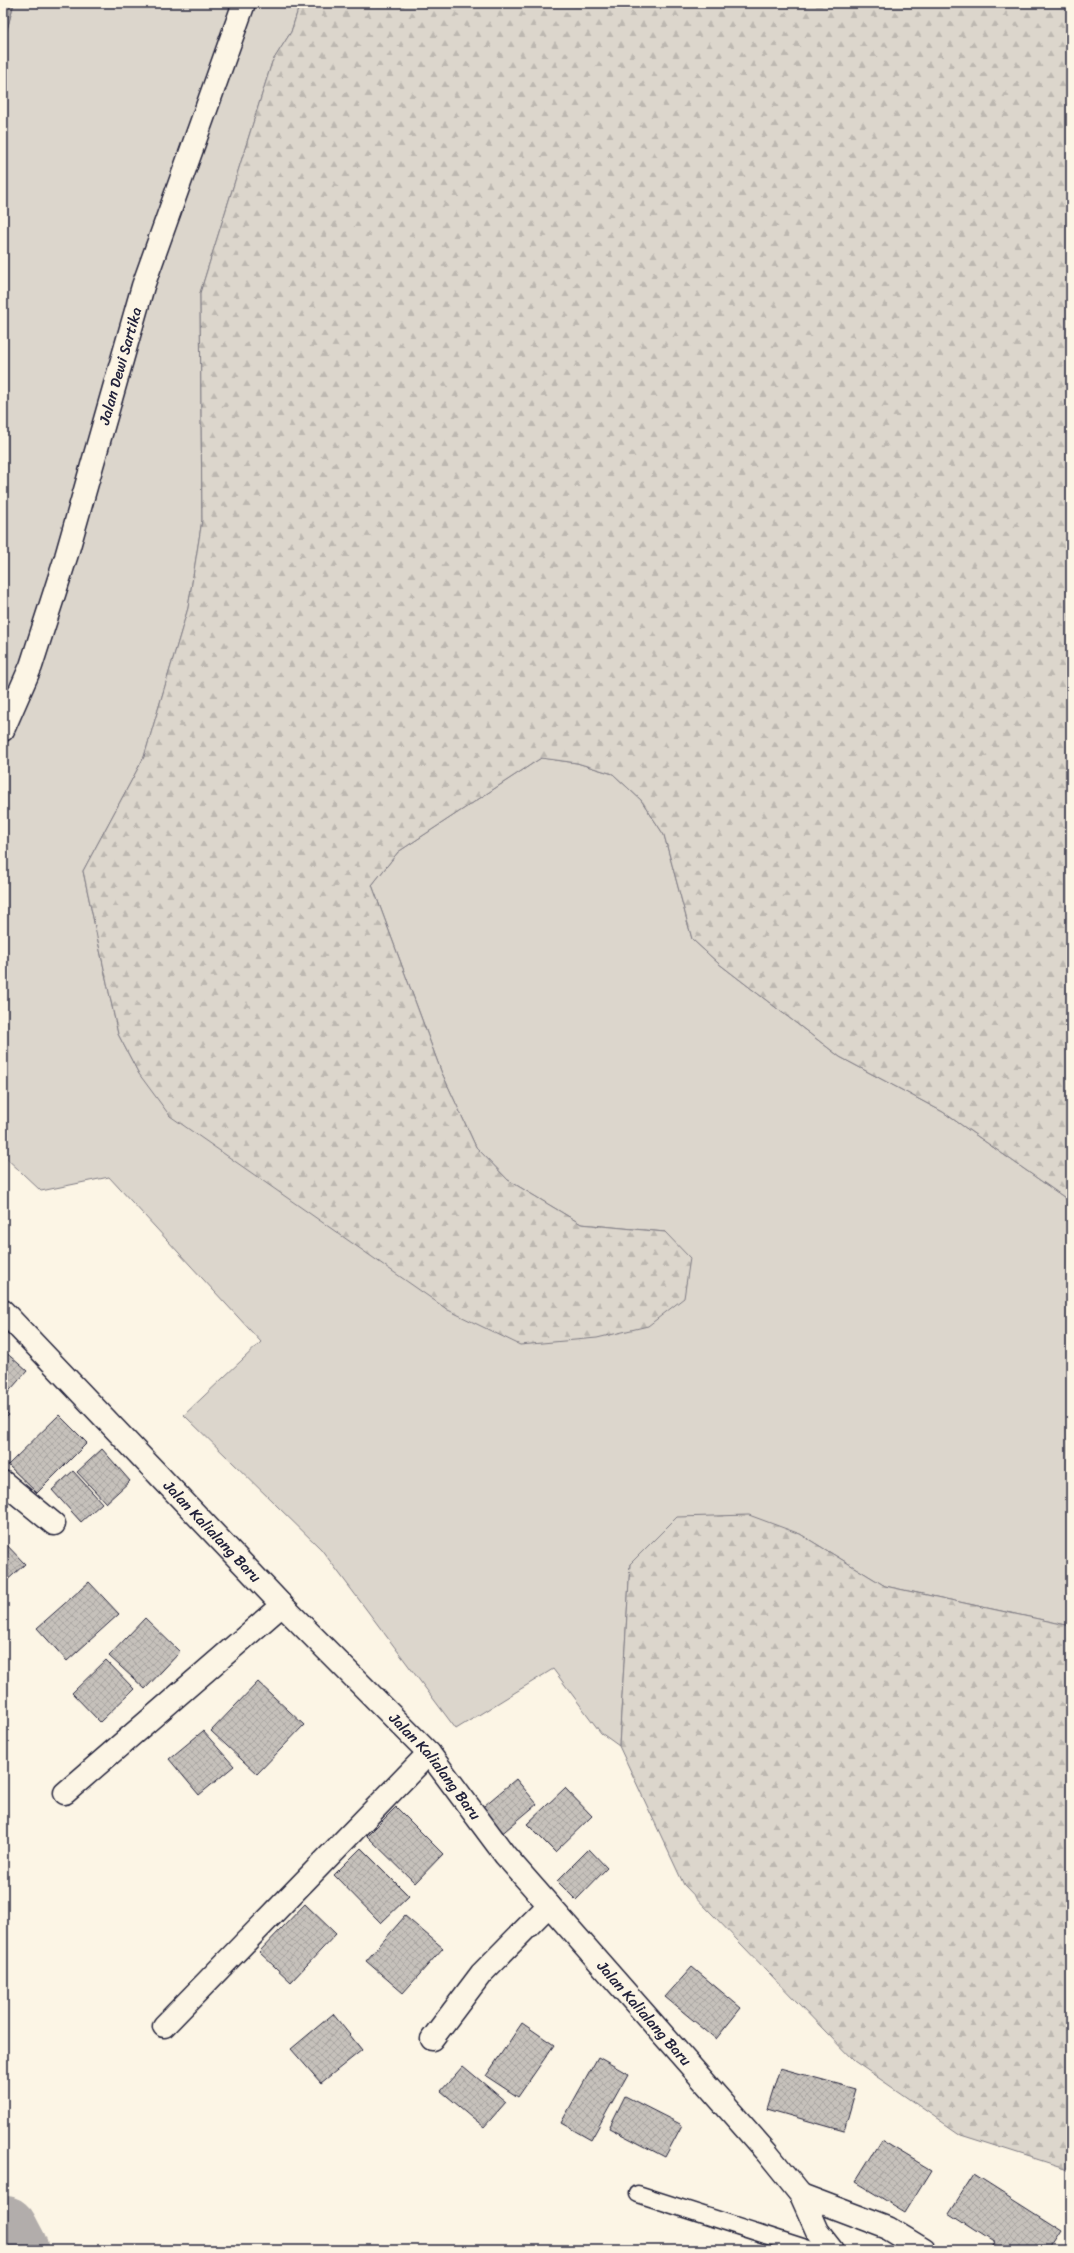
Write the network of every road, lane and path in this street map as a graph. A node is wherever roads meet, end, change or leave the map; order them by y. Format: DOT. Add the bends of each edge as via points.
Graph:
graph roads {
  1 [pos="244,3"];
  2 [pos="3,730"];
  3 [pos="3,1311"];
  4 [pos="3,1482"];
  5 [pos="54,1524"];
  6 [pos="282,1605"];
  7 [pos="429,1753"];
  8 [pos="65,1792"];
  9 [pos="549,1905"];
  10 [pos="164,2026"];
  11 [pos="432,2039"];
  12 [pos="638,2194"];
  13 [pos="801,2195"];
  14 [pos="812,2250"];
  15 [pos="832,2250"];
  16 [pos="924,2250"];
  1 -- 2 [label="street, Jalan Dewi Sartika" via="143,286 66,557 31,666"];
  3 -- 6 [label="street, Jalan Kalialang Baru"];
  4 -- 5 [label="street"];
  6 -- 7 [label="street, Jalan Kalialang Baru"];
  6 -- 8 [label="street"];
  7 -- 9 [label="street, Jalan Kalialang Baru" via="505,1855"];
  7 -- 10 [label="street"];
  9 -- 11 [label="street" via="481,1974"];
  9 -- 13 [label="street, Jalan Kalialang Baru"];
  12 -- 14 [label="lane"];
  13 -- 15 [label="street, Jalan Kalialang Baru" via="817,2231"];
  13 -- 16 [label="street" via="888,2228"];
}
